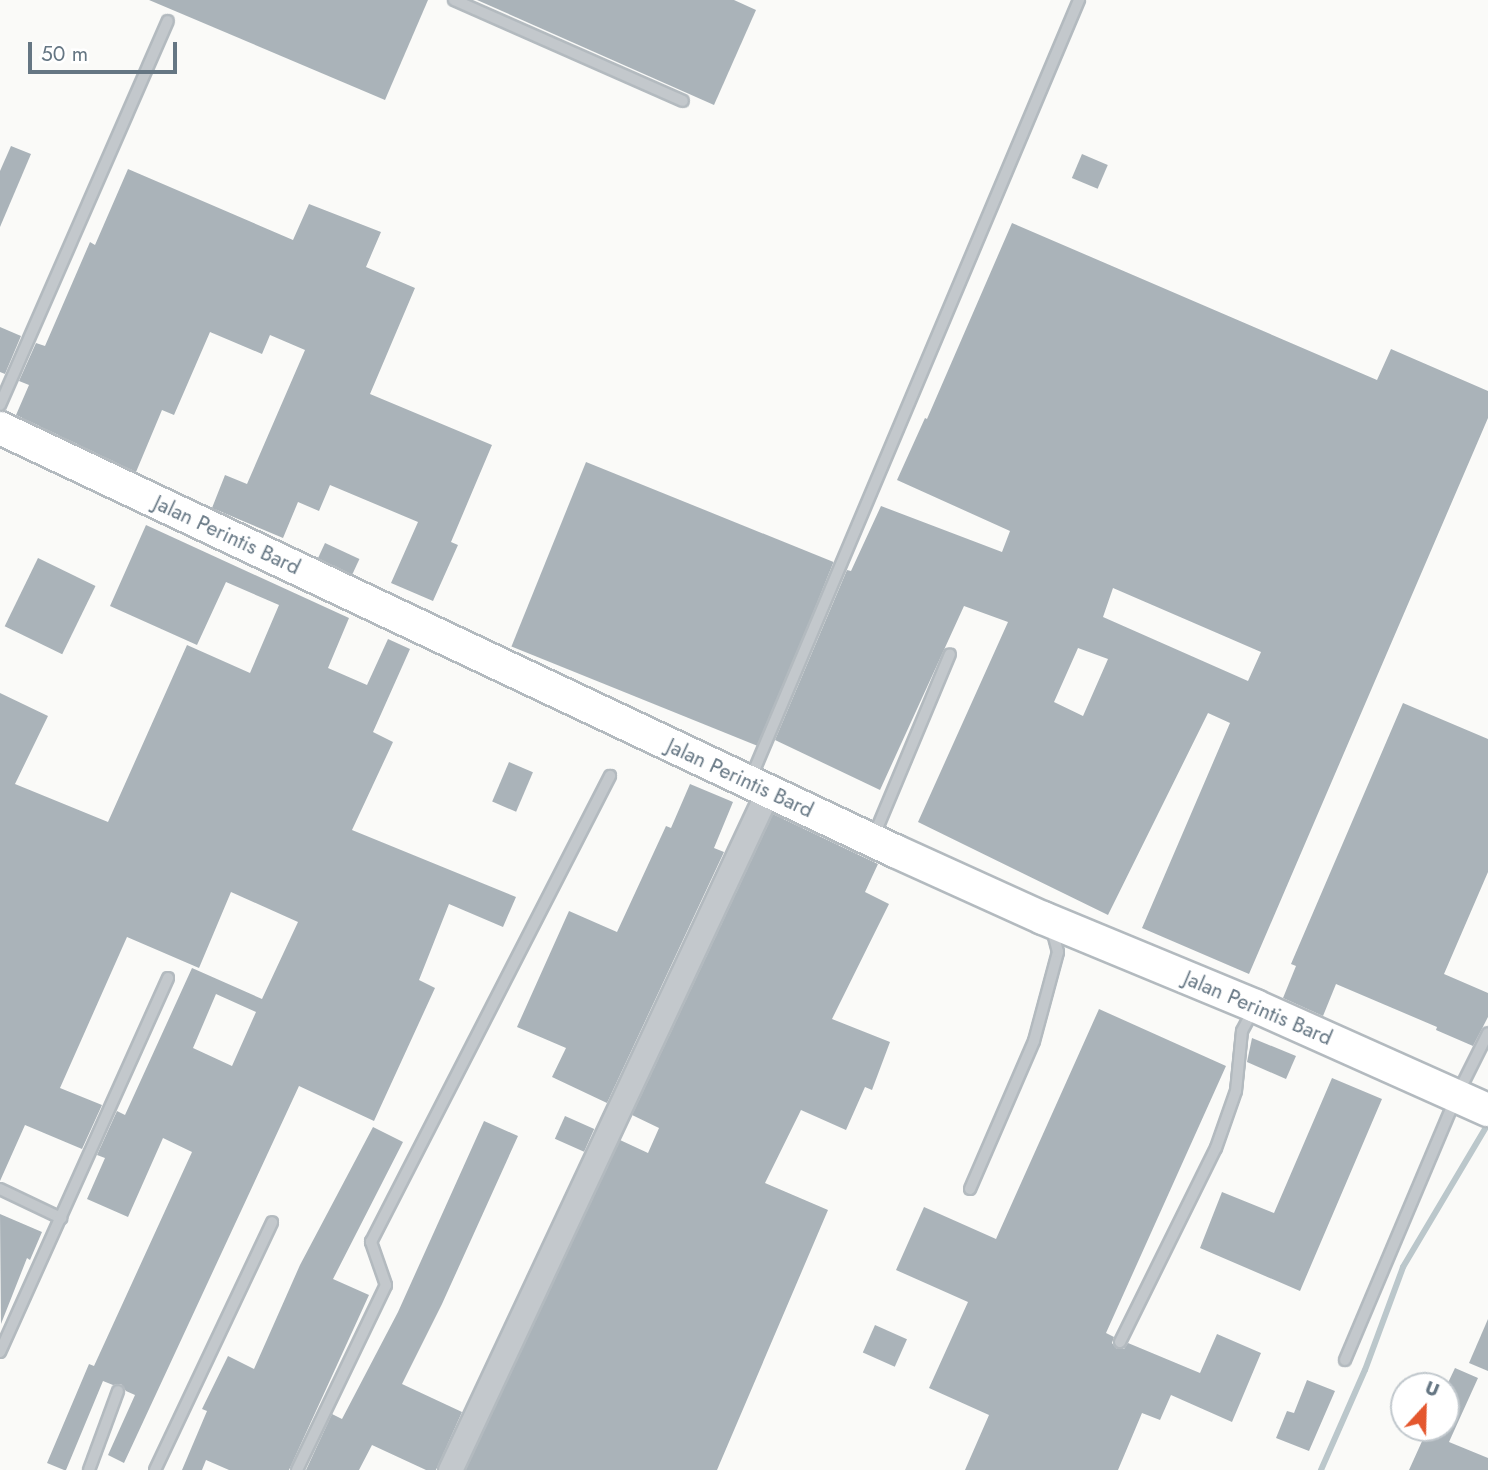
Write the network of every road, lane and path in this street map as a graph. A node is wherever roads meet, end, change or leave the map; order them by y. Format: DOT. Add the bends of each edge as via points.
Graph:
graph roads {
  1 [pos="454,0"];
  2 [pos="1079,0"];
  3 [pos="168,21"];
  4 [pos="683,102"];
  5 [pos="0,405"];
  6 [pos="0,428"];
  7 [pos="950,654"];
  8 [pos="610,776"];
  9 [pos="758,787"];
  10 [pos="872,840"];
  11 [pos="1042,918"];
  12 [pos="168,978"];
  13 [pos="1255,1006"];
  14 [pos="1488,1033"];
  15 [pos="1475,1104"];
  16 [pos="0,1189"];
  17 [pos="970,1189"];
  18 [pos="61,1218"];
  19 [pos="271,1222"];
  20 [pos="1120,1342"];
  21 [pos="0,1352"];
  22 [pos="1345,1360"];
  23 [pos="118,1391"];
  24 [pos="89,1470"];
  25 [pos="155,1470"];
  26 [pos="297,1470"];
  27 [pos="450,1470"];
  1 -- 4 [label="lane"];
  2 -- 9 [label="lane"];
  3 -- 5 [label="lane"];
  6 -- 9 [label="street, Jalan Perintis Bard"];
  7 -- 10 [label="lane"];
  8 -- 26 [label="lane" via="371,1242 386,1285"];
  9 -- 10 [label="street, Jalan Perintis Bard"];
  9 -- 27 [label="street"];
  10 -- 11 [label="street, Jalan Perintis Bard"];
  11 -- 13 [label="street, Jalan Perintis Bard"];
  11 -- 17 [label="lane" via="1056,934 1053,979 1034,1041"];
  12 -- 18 [label="lane"];
  13 -- 15 [label="street, Jalan Perintis Bard"];
  13 -- 20 [label="lane" via="1242,1031 1236,1091 1216,1149"];
  14 -- 15 [label="lane"];
  15 -- 22 [label="lane"];
  16 -- 18 [label="lane"];
  18 -- 21 [label="lane"];
  19 -- 25 [label="lane"];
  23 -- 24 [label="lane"];
}
